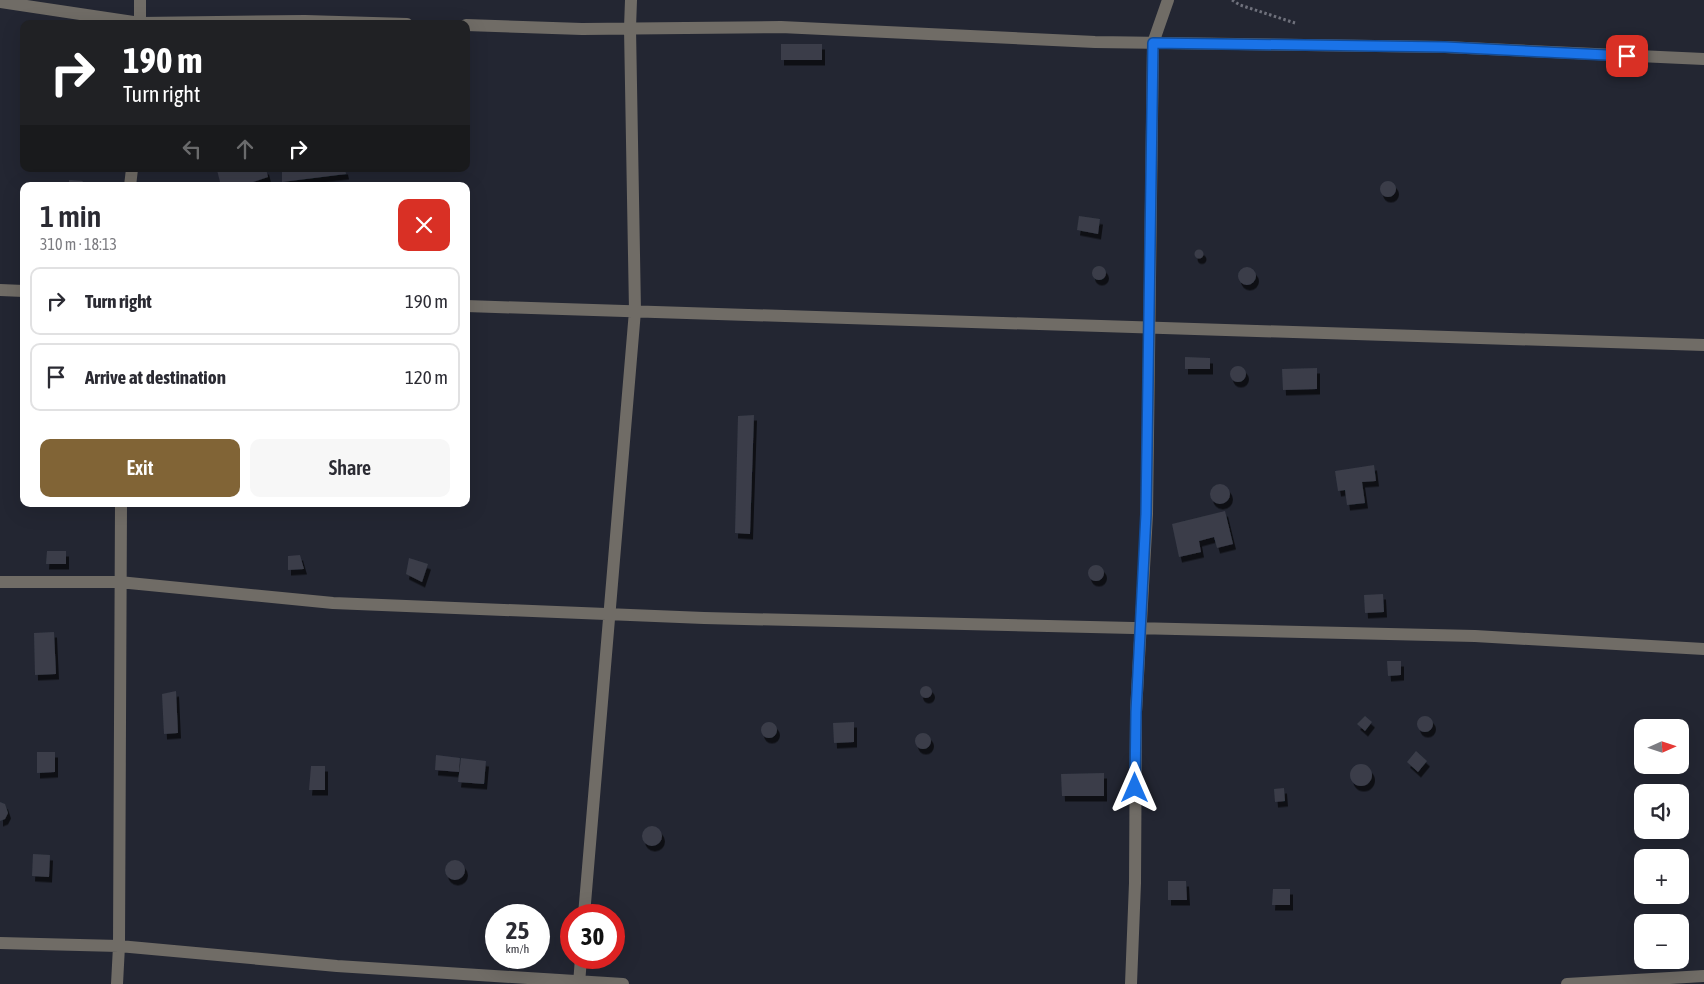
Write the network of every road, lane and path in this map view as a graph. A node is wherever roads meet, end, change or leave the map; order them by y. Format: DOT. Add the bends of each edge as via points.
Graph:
graph roads {
  1 [pos="140,0"];
  2 [pos="632,0"];
  3 [pos="1168,0"];
  4 [pos="1236,0"];
  5 [pos="0,2"];
  6 [pos="1240,5"];
  7 [pos="120,20"];
  8 [pos="140,20"];
  9 [pos="470,25"];
  10 [pos="630,28"];
  11 [pos="1153,43"];
  12 [pos="1704,58"];
  13 [pos="0,290"];
  14 [pos="20,291"];
  15 [pos="470,306"];
  16 [pos="635,311"];
  17 [pos="1148,327"];
  18 [pos="1704,345"];
  19 [pos="121,507"];
  20 [pos="0,582"];
  21 [pos="119,582"];
  22 [pos="608,613"];
  23 [pos="1140,627"];
  24 [pos="1704,649"];
  25 [pos="585,904"];
  26 [pos="0,943"];
  27 [pos="119,946"];
  28 [pos="580,969"];
  29 [pos="1704,976"];
  30 [pos="579,982"];
  31 [pos="117,984"];
  32 [pos="623,984"];
  33 [pos="1131,984"];
  34 [pos="1567,984"];
  1 -- 8 [label="street"];
  2 -- 10 [label="street"];
  3 -- 11 [label="street"];
  4 -- 6 [label="path"];
  5 -- 7 [label="street"];
  9 -- 10 [label="street"];
  10 -- 11 [label="street" via="781,27"];
  10 -- 16 [label="street"];
  11 -- 12 [label="street" via="1445,47"];
  11 -- 17 [label="street"];
  13 -- 14 [label="street"];
  15 -- 16 [label="street"];
  16 -- 17 [label="street"];
  16 -- 22 [label="street"];
  17 -- 18 [label="street"];
  17 -- 23 [label="street" via="1146,514"];
  19 -- 21 [label="street"];
  20 -- 21 [label="street"];
  21 -- 22 [label="street" via="333,603"];
  21 -- 27 [label="street"];
  22 -- 23 [label="street"];
  22 -- 25 [label="street"];
  23 -- 24 [label="street" via="1476,636"];
  23 -- 33 [label="street"];
  26 -- 27 [label="street"];
  27 -- 30 [label="street" via="338,966"];
  27 -- 31 [label="street"];
  28 -- 30 [label="street"];
  29 -- 34 [label="street"];
  30 -- 32 [label="street"];
}
